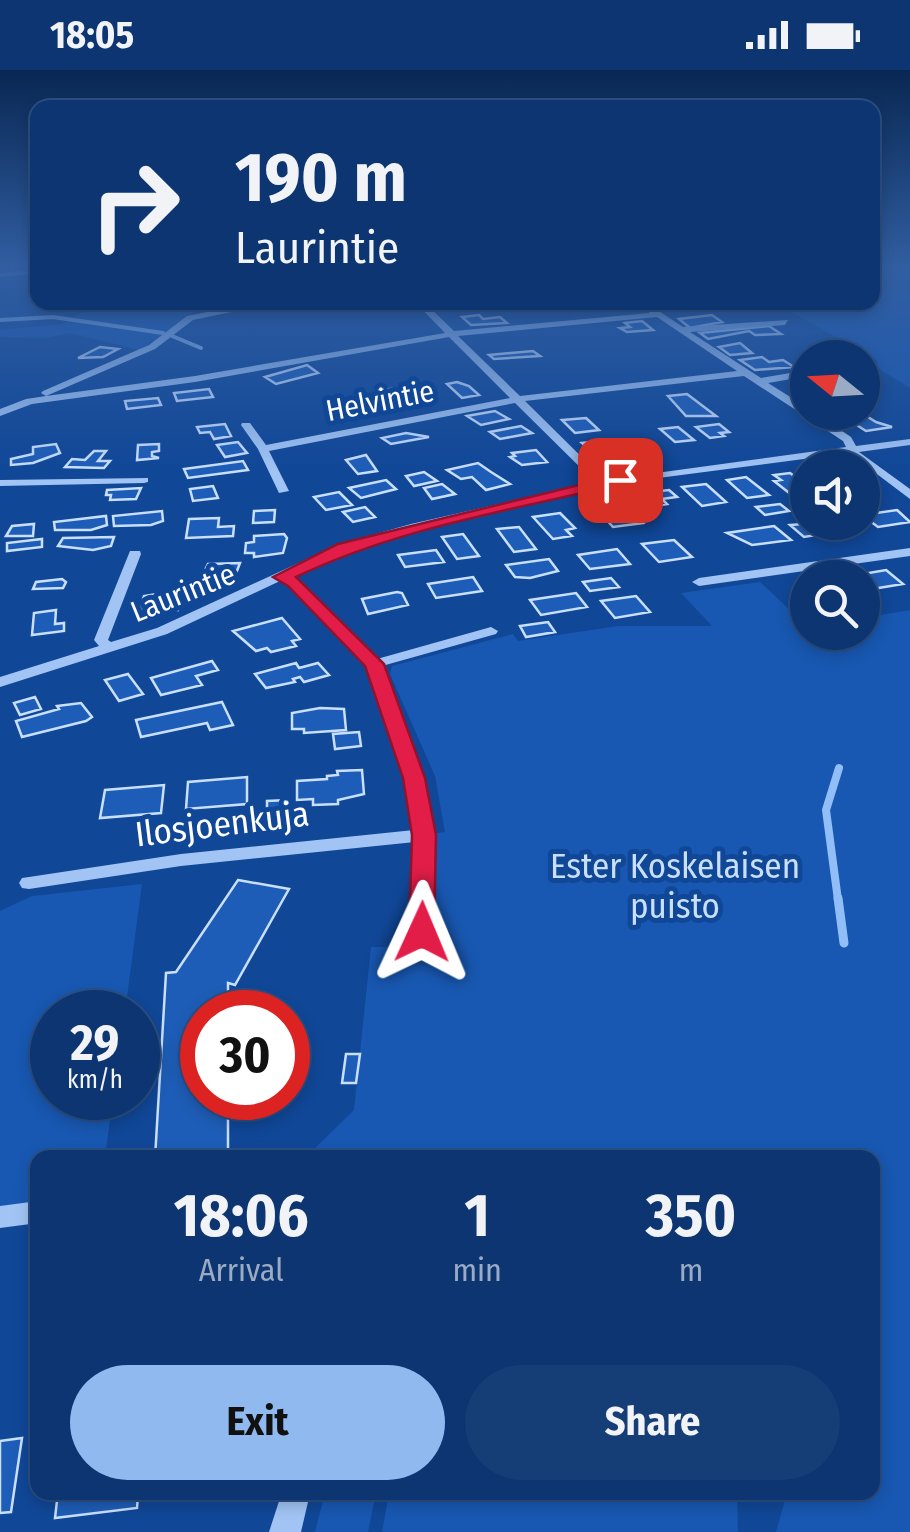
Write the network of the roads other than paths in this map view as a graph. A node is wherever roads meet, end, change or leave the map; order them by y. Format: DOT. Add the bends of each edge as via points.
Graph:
graph roads {
  1 [pos="169,334"];
  2 [pos="451,334"];
  3 [pos="452,334"];
  4 [pos="685,334"];
  5 [pos="744,373"];
  6 [pos="790,376"];
  7 [pos="761,381"];
  8 [pos="30,400"];
  9 [pos="517,400"];
  10 [pos="0,412"];
  11 [pos="246,425"];
  12 [pos="910,442"];
  13 [pos="263,448"];
  14 [pos="853,449"];
  15 [pos="144,480"];
  16 [pos="602,483"];
  17 [pos="0,484"];
  18 [pos="283,491"];
  19 [pos="910,495"];
  20 [pos="910,552"];
  21 [pos="135,554"];
  22 [pos="282,577"];
  23 [pos="699,582"];
  24 [pos="491,630"];
  25 [pos="109,648"];
  26 [pos="374,664"];
  27 [pos="0,682"];
  28 [pos="424,835"];
  29 [pos="29,884"];
  30 [pos="422,932"];
  31 [pos="30,1213"];
  32 [pos="0,1217"];
  1 -- 8 [label="street"];
  2 -- 8 [label="street"];
  3 -- 9 [label="street"];
  4 -- 5 [label="street"];
  5 -- 7 [label="street"];
  5 -- 9 [label="street, Helvintie"];
  6 -- 7 [label="street"];
  7 -- 14 [label="street"];
  8 -- 10 [label="street"];
  9 -- 13 [label="street, Helvintie"];
  9 -- 16 [label="street"];
  11 -- 13 [label="street"];
  12 -- 14 [label="street, Laurintie"];
  13 -- 18 [label="street"];
  14 -- 16 [label="street, Laurintie"];
  14 -- 19 [label="street"];
  15 -- 17 [label="street"];
  16 -- 22 [label="street, Laurintie" via="361,542"];
  20 -- 23 [label="street"];
  21 -- 25 [label="street" via="101,640"];
  22 -- 25 [label="street, Laurintie"];
  22 -- 26 [label="street"];
  24 -- 26 [label="street"];
  25 -- 27 [label="street, Laurintie"];
  26 -- 28 [label="street" via="414,778"];
  28 -- 29 [label="street, Ilosjoenkuja" via="181,860"];
  28 -- 30 [label="street"];
  31 -- 32 [label="street"];
}
